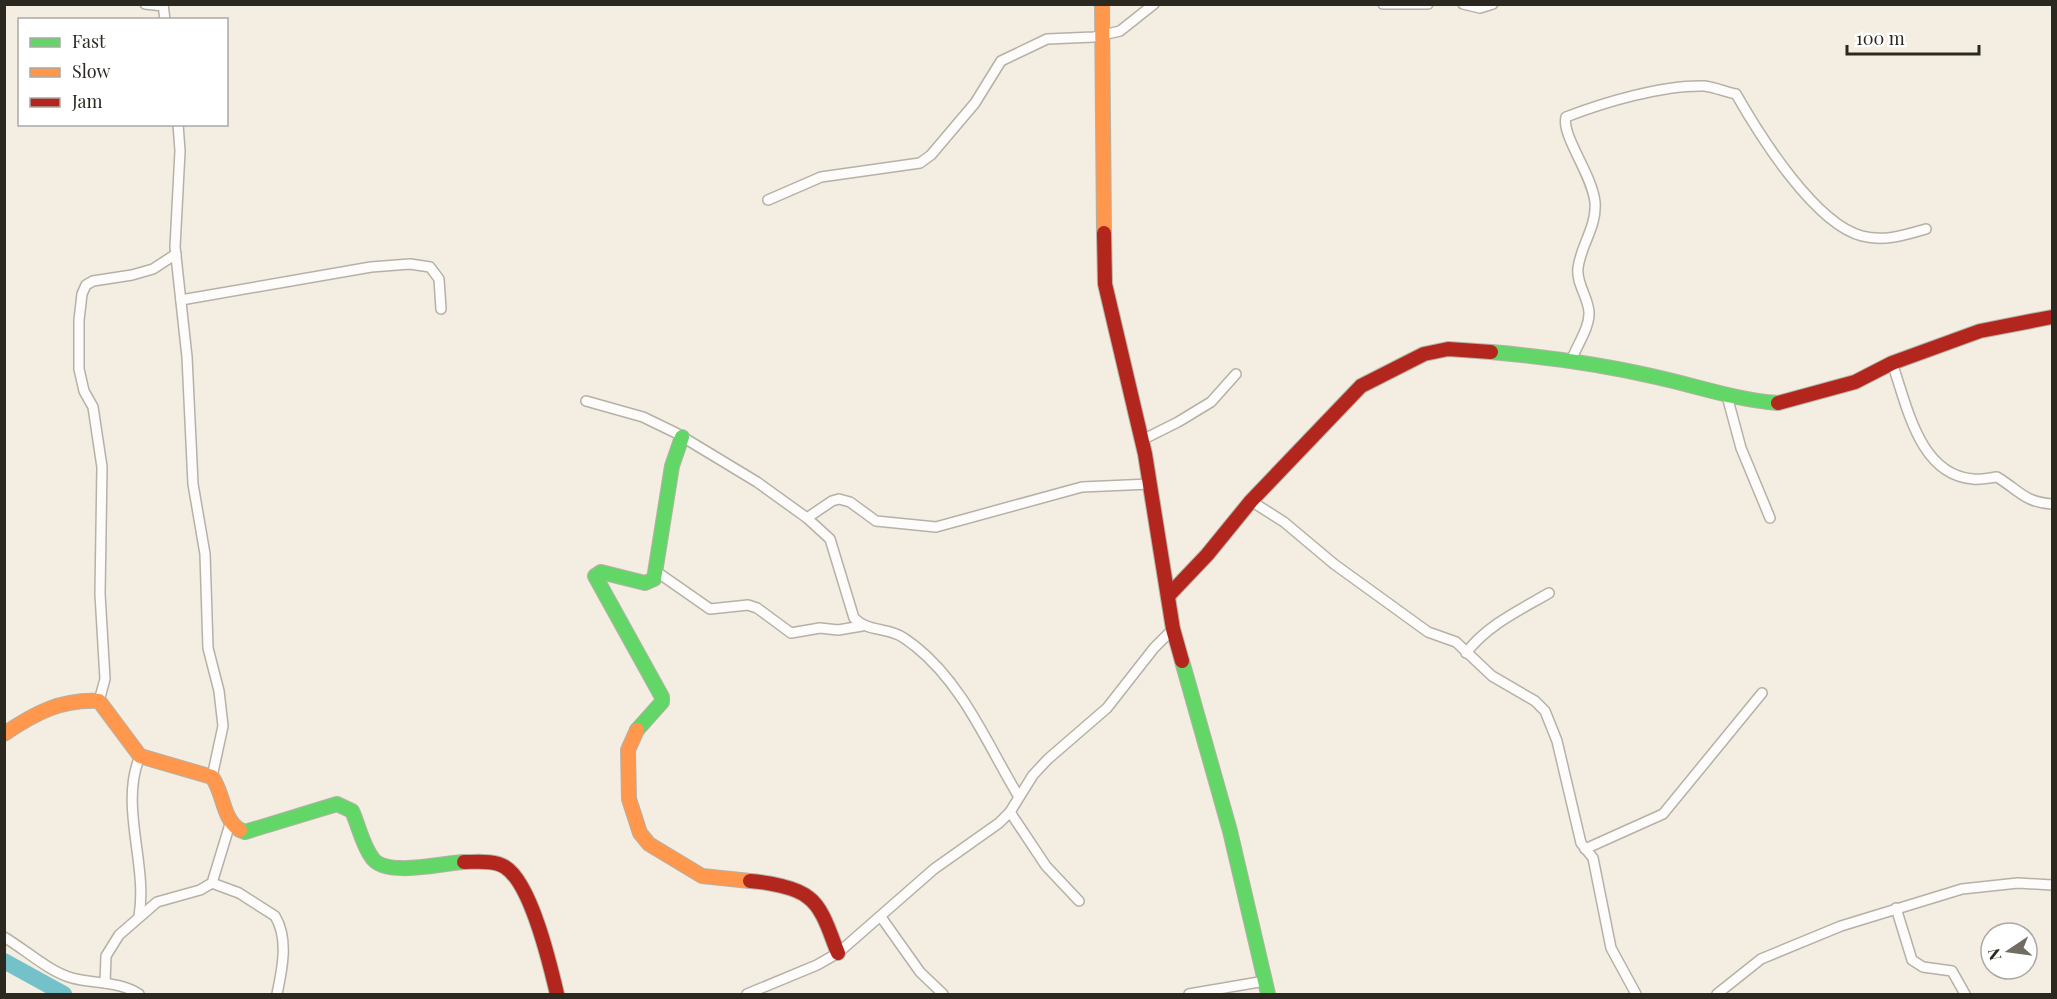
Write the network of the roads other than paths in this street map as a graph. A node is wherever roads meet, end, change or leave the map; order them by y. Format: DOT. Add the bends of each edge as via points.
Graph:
graph roads {
  1 [pos="145,4"];
  2 [pos="1102,4"];
  3 [pos="1154,4"];
  4 [pos="1383,4"];
  5 [pos="1428,4"];
  6 [pos="1463,4"];
  7 [pos="1493,4"];
  8 [pos="163,5"];
  9 [pos="1101,36"];
  10 [pos="178,126"];
  11 [pos="768,200"];
  12 [pos="1926,229"];
  13 [pos="176,254"];
  14 [pos="181,300"];
  15 [pos="441,309"];
  16 [pos="2052,317"];
  17 [pos="1572,359"];
  18 [pos="1892,363"];
  19 [pos="1236,374"];
  20 [pos="1727,396"];
  21 [pos="586,401"];
  22 [pos="682,437"];
  23 [pos="1142,440"];
  24 [pos="1150,484"];
  25 [pos="1251,501"];
  26 [pos="2052,504"];
  27 [pos="807,518"];
  28 [pos="1770,518"];
  29 [pos="657,572"];
  30 [pos="1550,593"];
  31 [pos="1168,596"];
  32 [pos="862,626"];
  33 [pos="1173,629"];
  34 [pos="1466,652"];
  35 [pos="1762,693"];
  36 [pos="99,701"];
  37 [pos="4,734"];
  38 [pos="140,756"];
  39 [pos="212,777"];
  40 [pos="1019,797"];
  41 [pos="1010,812"];
  42 [pos="230,824"];
  43 [pos="1585,849"];
  44 [pos="212,883"];
  45 [pos="2052,885"];
  46 [pos="1079,901"];
  47 [pos="1896,908"];
  48 [pos="139,916"];
  49 [pos="880,917"];
  50 [pos="4,937"];
  51 [pos="838,953"];
  52 [pos="1264,981"];
  53 [pos="105,983"];
  54 [pos="139,994"];
  55 [pos="277,994"];
  56 [pos="557,994"];
  57 [pos="747,994"];
  58 [pos="943,994"];
  59 [pos="1190,994"];
  60 [pos="1268,994"];
  61 [pos="1636,994"];
  62 [pos="1717,994"];
  63 [pos="1965,994"];
  1 -- 8 [label="street"];
  2 -- 9 [label="street"];
  3 -- 9 [label="street" via="1120,31"];
  4 -- 5 [label="street"];
  6 -- 7 [label="street" via="1480,8"];
  9 -- 11 [label="street" via="1047,39 1001,61 975,103 920,163 821,177"];
  9 -- 23 [label="street" via="1105,284"];
  10 -- 13 [label="street"];
  12 -- 17 [label="street" via="1894,238 1864,237 1843,230 1824,214 1761,137 1736,94 1705,86 1648,93 1578,112 1566,117 1565,131 1592,183 1595,203 1594,221 1577,271 1588,319"];
  13 -- 14 [label="street"];
  13 -- 36 [label="street" via="142,272 93,280 82,294 79,369 96,424 102,467 100,594 105,679"];
  14 -- 15 [label="street" via="371,267 410,264 430,267 439,279"];
  14 -- 39 [label="street" via="193,484 205,554 208,648 223,726"];
  16 -- 18 [label="street" via="1980,331"];
  17 -- 20 [label="street" via="1657,376"];
  17 -- 25 [label="street" via="1448,349 1424,354 1361,386"];
  18 -- 20 [label="street" via="1855,382 1791,401 1766,403"];
  18 -- 26 [label="street" via="1921,443 1933,460 1959,476 1997,477 2028,500"];
  19 -- 23 [label="street" via="1211,402"];
  20 -- 28 [label="street" via="1741,448"];
  21 -- 22 [label="street" via="643,417"];
  22 -- 27 [label="street" via="757,482"];
  22 -- 29 [label="street" via="672,466"];
  23 -- 24 [label="street"];
  24 -- 27 [label="street" via="1082,487 936,527 876,521 850,502 839,499"];
  24 -- 31 [label="street"];
  25 -- 31 [label="street"];
  25 -- 34 [label="street" via="1428,632 1456,642"];
  27 -- 32 [label="street" via="830,539 854,618"];
  29 -- 32 [label="street" via="710,609 748,605 791,633"];
  29 -- 51 [label="street" via="654,579 645,583 617,574 601,572 596,576 662,697 662,702 640,724 628,750 629,799 640,833 649,844 702,876 771,883 809,897"];
  30 -- 34 [label="street" via="1502,621"];
  31 -- 33 [label="street"];
  32 -- 40 [label="street" via="898,634 930,661 992,744"];
  33 -- 40 [label="street" via="1107,708 1048,759"];
  33 -- 52 [label="street" via="1230,831"];
  34 -- 43 [label="street" via="1492,676 1545,711 1557,741"];
  35 -- 43 [label="street" via="1663,814"];
  36 -- 37 [label="street" via="46,706"];
  36 -- 38 [label="street"];
  38 -- 39 [label="street"];
  38 -- 48 [label="street" via="134,815 142,901"];
  39 -- 42 [label="street"];
  40 -- 41 [label="street"];
  41 -- 46 [label="street" via="1046,866"];
  41 -- 49 [label="street" via="934,869"];
  42 -- 44 [label="street"];
  42 -- 56 [label="street" via="245,832 337,804 352,811 370,855 388,868 503,865 517,876 527,898"];
  43 -- 61 [label="street" via="1595,866 1611,948"];
  44 -- 48 [label="street" via="157,902"];
  44 -- 55 [label="street" via="239,893 279,922 284,955"];
  45 -- 47 [label="street" via="1981,885"];
  47 -- 62 [label="street" via="1781,949 1761,959"];
  47 -- 63 [label="street" via="1912,960 1923,967 1952,971"];
  48 -- 53 [label="street" via="119,935 106,956"];
  49 -- 51 [label="street"];
  49 -- 58 [label="street" via="920,972"];
  50 -- 53 [label="street" via="54,971"];
  51 -- 57 [label="street" via="817,966"];
  52 -- 59 [label="street"];
  52 -- 60 [label="street"];
  53 -- 54 [label="street"];
}
